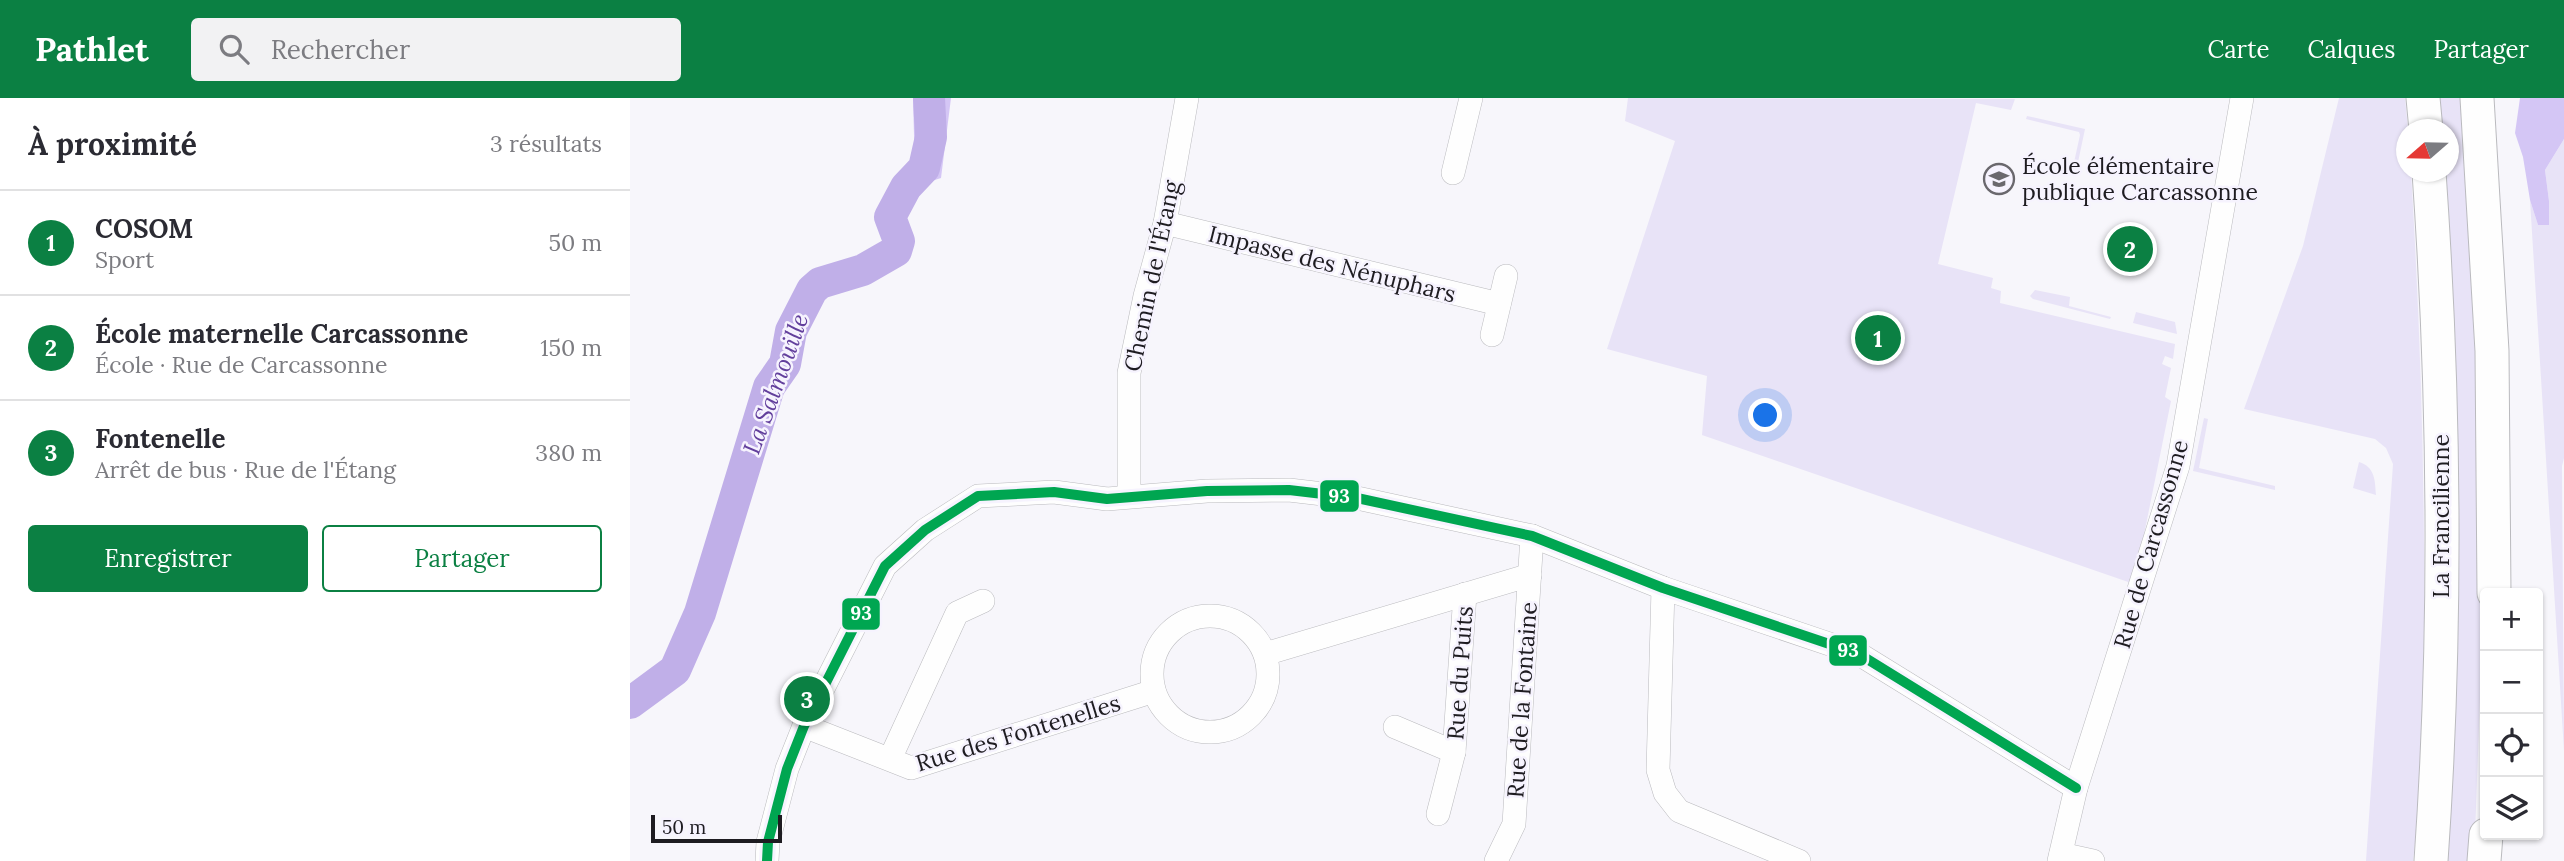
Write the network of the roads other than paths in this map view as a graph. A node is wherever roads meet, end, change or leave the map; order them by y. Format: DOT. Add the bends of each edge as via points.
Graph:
graph roads {
  1 [pos="1187,98"];
  2 [pos="1471,98"];
  3 [pos="2242,98"];
  4 [pos="2423,98"];
  5 [pos="2477,98"];
  6 [pos="2425,119"];
  7 [pos="1453,173"];
  8 [pos="2430,182"];
  9 [pos="1165,223"];
  10 [pos="1506,276"];
  11 [pos="1499,304"];
  12 [pos="1492,335"];
  13 [pos="1129,496"];
  14 [pos="1532,536"];
  15 [pos="1530,575"];
  16 [pos="1662,588"];
  17 [pos="2494,588"];
  18 [pos="1465,594"];
  19 [pos="983,601"];
  20 [pos="1265,654"];
  21 [pos="1154,691"];
  22 [pos="804,726"];
  23 [pos="1395,727"];
  24 [pos="1454,752"];
  25 [pos="890,759"];
  26 [pos="2076,788"];
  27 [pos="1438,814"];
  28 [pos="2486,840"];
  29 [pos="2060,857"];
  30 [pos="767,861"];
  31 [pos="1496,861"];
  32 [pos="1799,861"];
  33 [pos="2093,861"];
  34 [pos="2431,861"];
  35 [pos="2484,861"];
  1 -- 9 [label="street, Chemin de l'Étang"];
  2 -- 7 [label="street"];
  3 -- 26 [label="street, Rue de Carcassonne" via="2178,466"];
  4 -- 6 [label="highway"];
  5 -- 17 [label="highway" via="2492,351"];
  8 -- 34 [label="highway, La Francilienne" via="2442,529"];
  9 -- 11 [label="street, Impasse des Nénuphars"];
  9 -- 13 [label="street, Chemin de l'Étang" via="1129,373"];
  10 -- 11 [label="street"];
  11 -- 12 [label="street"];
  13 -- 14 [label="street" via="1289,490 1357,498"];
  13 -- 22 [label="street" via="1107,499 1054,492 978,496 925,530 885,566"];
  14 -- 15 [label="street, Rue de la Fontaine"];
  14 -- 16 [label="street"];
  15 -- 18 [label="street"];
  15 -- 31 [label="street, Rue de la Fontaine" via="1514,824"];
  16 -- 26 [label="street" via="1859,654"];
  16 -- 32 [label="street" via="1658,770 1665,793 1679,811"];
  18 -- 20 [label="street"];
  18 -- 24 [label="street, Rue du Puits"];
  19 -- 25 [label="street" via="957,613"];
  20 -- 21 [label="street" via="1240,624 1221,617 1182,623 1156,652"];
  20 -- 21 [label="street" via="1266,691 1258,708 1229,730 1192,730 1175,721"];
  21 -- 25 [label="street, Rue des Fontenelles" via="911,768"];
  22 -- 25 [label="street, Rue des Fontenelles"];
  22 -- 30 [label="street" via="787,769"];
  23 -- 24 [label="street, Rue du Puits"];
  24 -- 27 [label="street, Rue du Puits"];
  26 -- 29 [label="street, Rue de Carcassonne"];
  28 -- 35 [label="highway"];
  29 -- 33 [label="street"];
}
